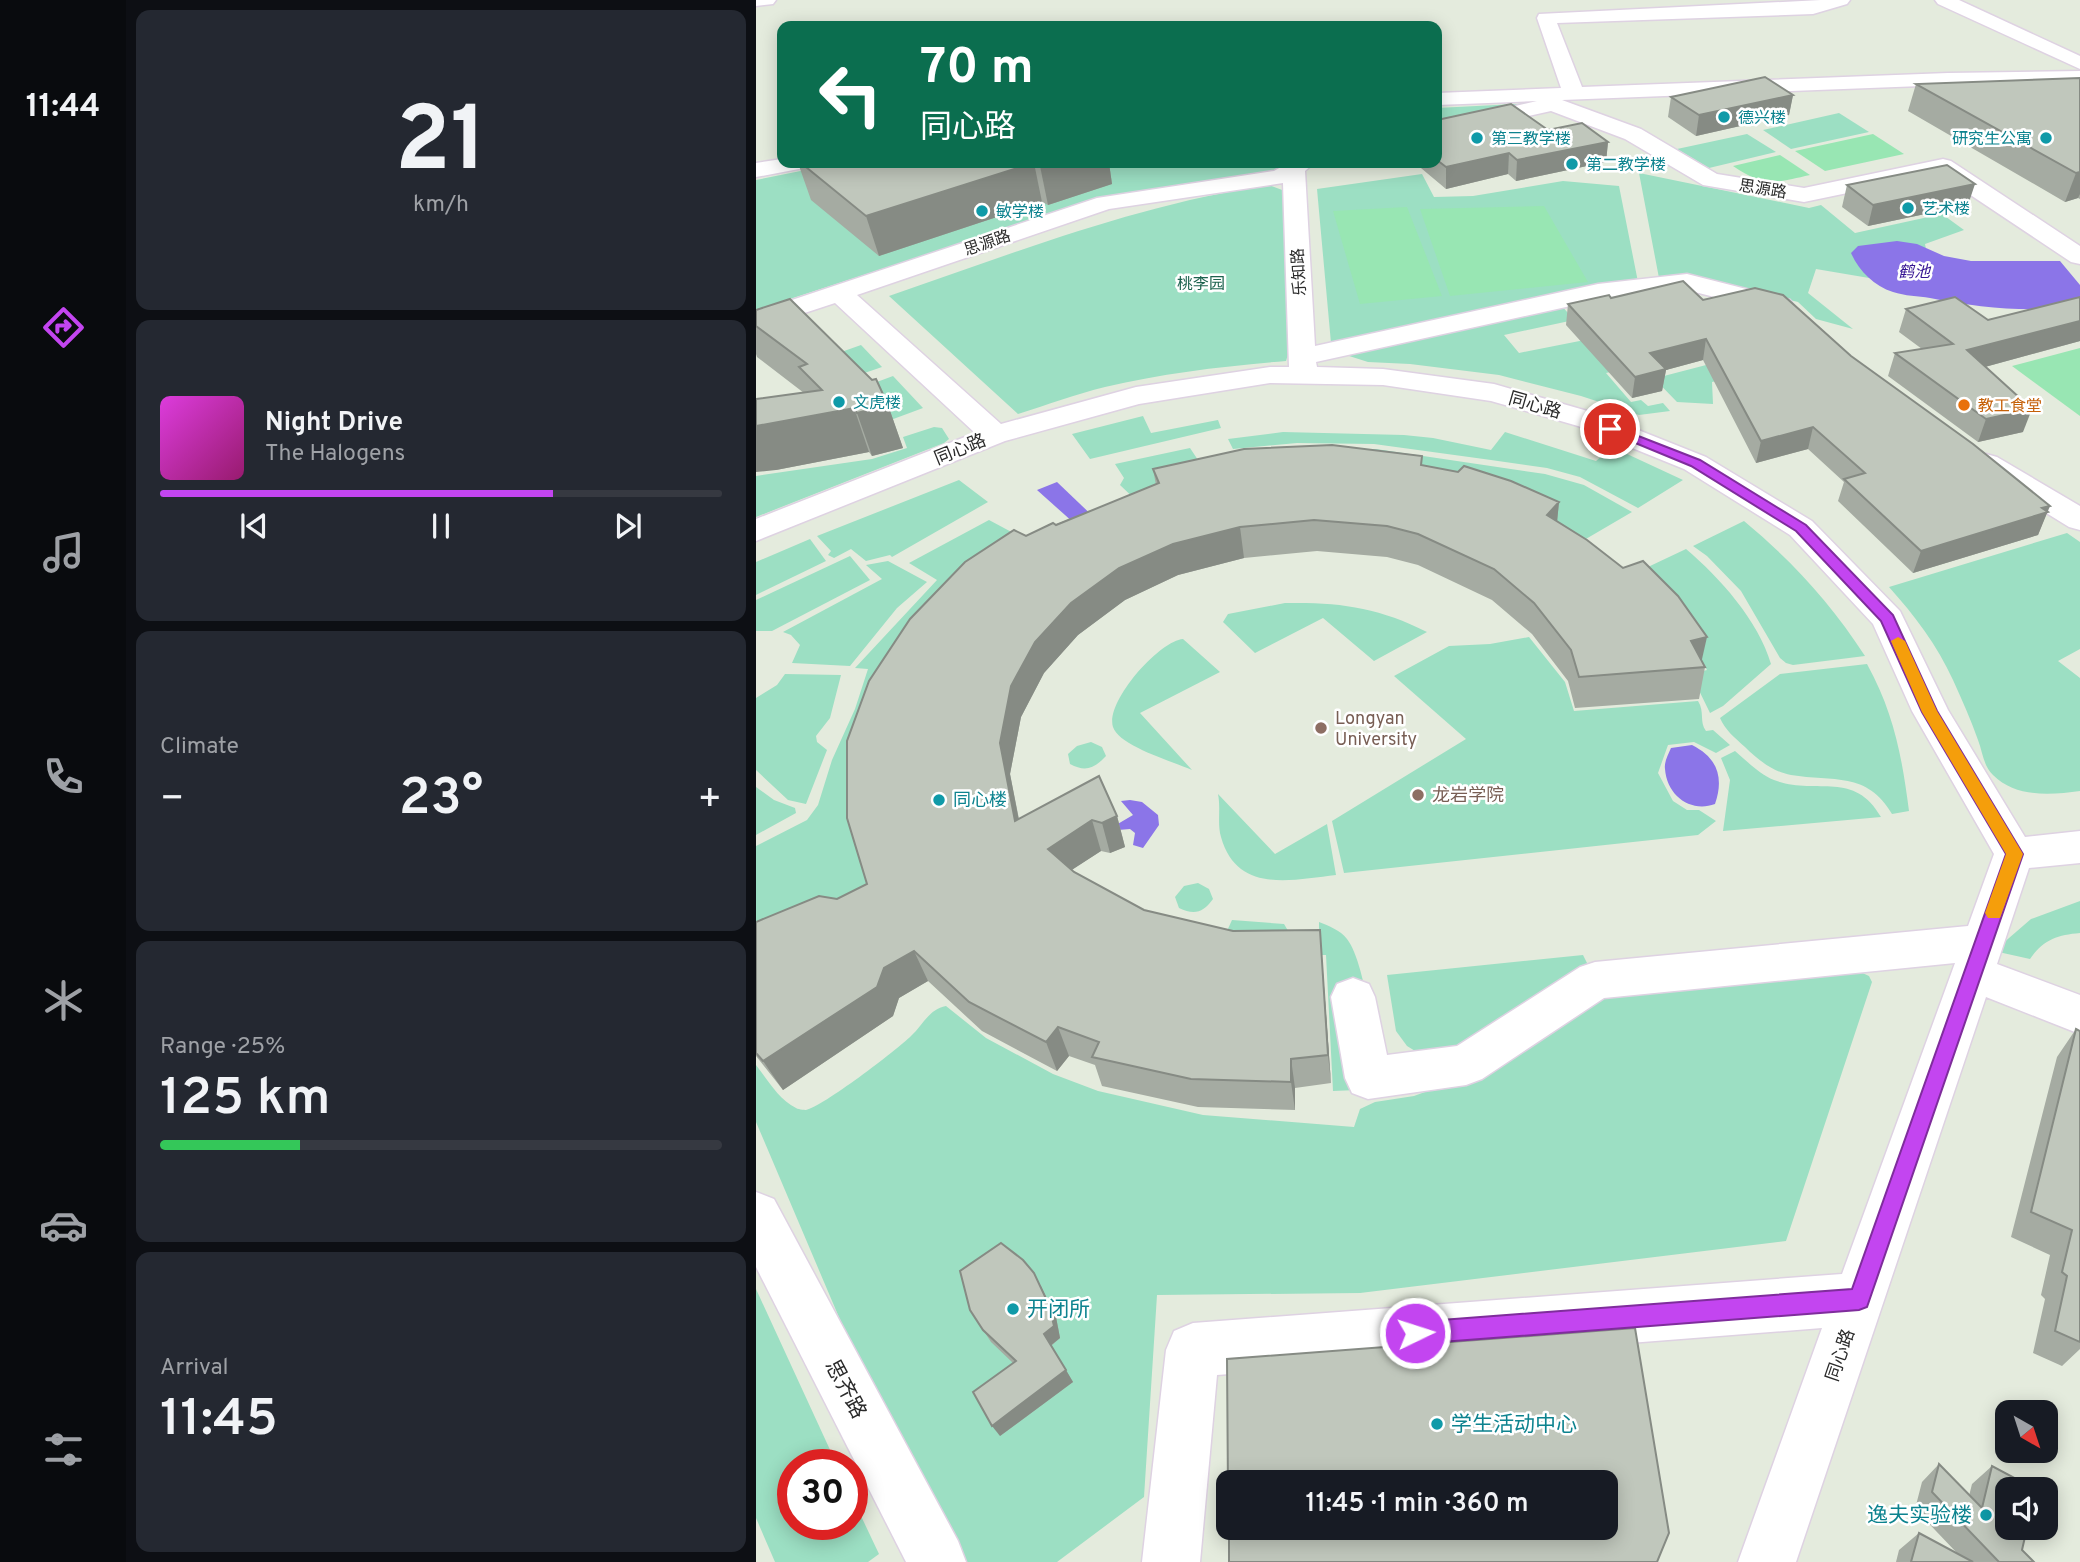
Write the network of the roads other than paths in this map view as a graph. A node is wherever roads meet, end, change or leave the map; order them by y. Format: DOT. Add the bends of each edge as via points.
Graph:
graph roads {
  1 [pos="767,0"];
  2 [pos="1841,0"];
  3 [pos="1944,0"];
  4 [pos="756,1"];
  5 [pos="2080,64"];
  6 [pos="2080,77"];
  7 [pos="1574,94"];
  8 [pos="1442,99"];
  9 [pos="1442,129"];
  10 [pos="777,166"];
  11 [pos="1295,168"];
  12 [pos="1298,168"];
  13 [pos="756,170"];
  14 [pos="2080,257"];
  15 [pos="839,293"];
  16 [pos="1799,317"];
  17 [pos="756,321"];
  18 [pos="1303,366"];
  19 [pos="995,435"];
  20 [pos="1963,449"];
  21 [pos="2080,520"];
  22 [pos="756,531"];
  23 [pos="2080,847"];
  24 [pos="2014,854"];
  25 [pos="1979,958"];
  26 [pos="1353,997"];
  27 [pos="2080,1015"];
  28 [pos="756,1216"];
  29 [pos="1859,1299"];
  30 [pos="937,1562"];
  31 [pos="1171,1562"];
  32 [pos="1767,1562"];
  1 -- 4 [label="street"];
  2 -- 7 [label="street" via="1813,8 1546,18"];
  3 -- 5 [label="street"];
  6 -- 7 [label="street"];
  7 -- 8 [label="street"];
  9 -- 14 [label="street, 思源路" via="1553,104 1633,134 1711,180 1804,195 1942,166"];
  10 -- 13 [label="street"];
  11 -- 15 [label="street, 思源路" via="1280,177 1105,203"];
  12 -- 18 [label="street, 乐知路"];
  15 -- 17 [label="street, 思源路"];
  15 -- 19 [label="street"];
  16 -- 18 [label="street" via="1789,308 1687,282 1598,292"];
  18 -- 19 [label="street, 同心路" via="1136,396"];
  18 -- 24 [label="street, 同心路" via="1494,393 1588,420 1695,463 1801,528 1888,619 1930,712"];
  19 -- 22 [label="street, 同心路"];
  20 -- 21 [label="street"];
  23 -- 24 [label="street"];
  24 -- 25 [label="street, 同心路"];
  25 -- 26 [label="street" via="1595,979 1466,1065 1368,1078"];
  25 -- 27 [label="street"];
  25 -- 29 [label="street, 同心路"];
  28 -- 30 [label="street, 思齐路"];
  29 -- 31 [label="street" via="1193,1350"];
  29 -- 32 [label="street, 同心路"];
}
